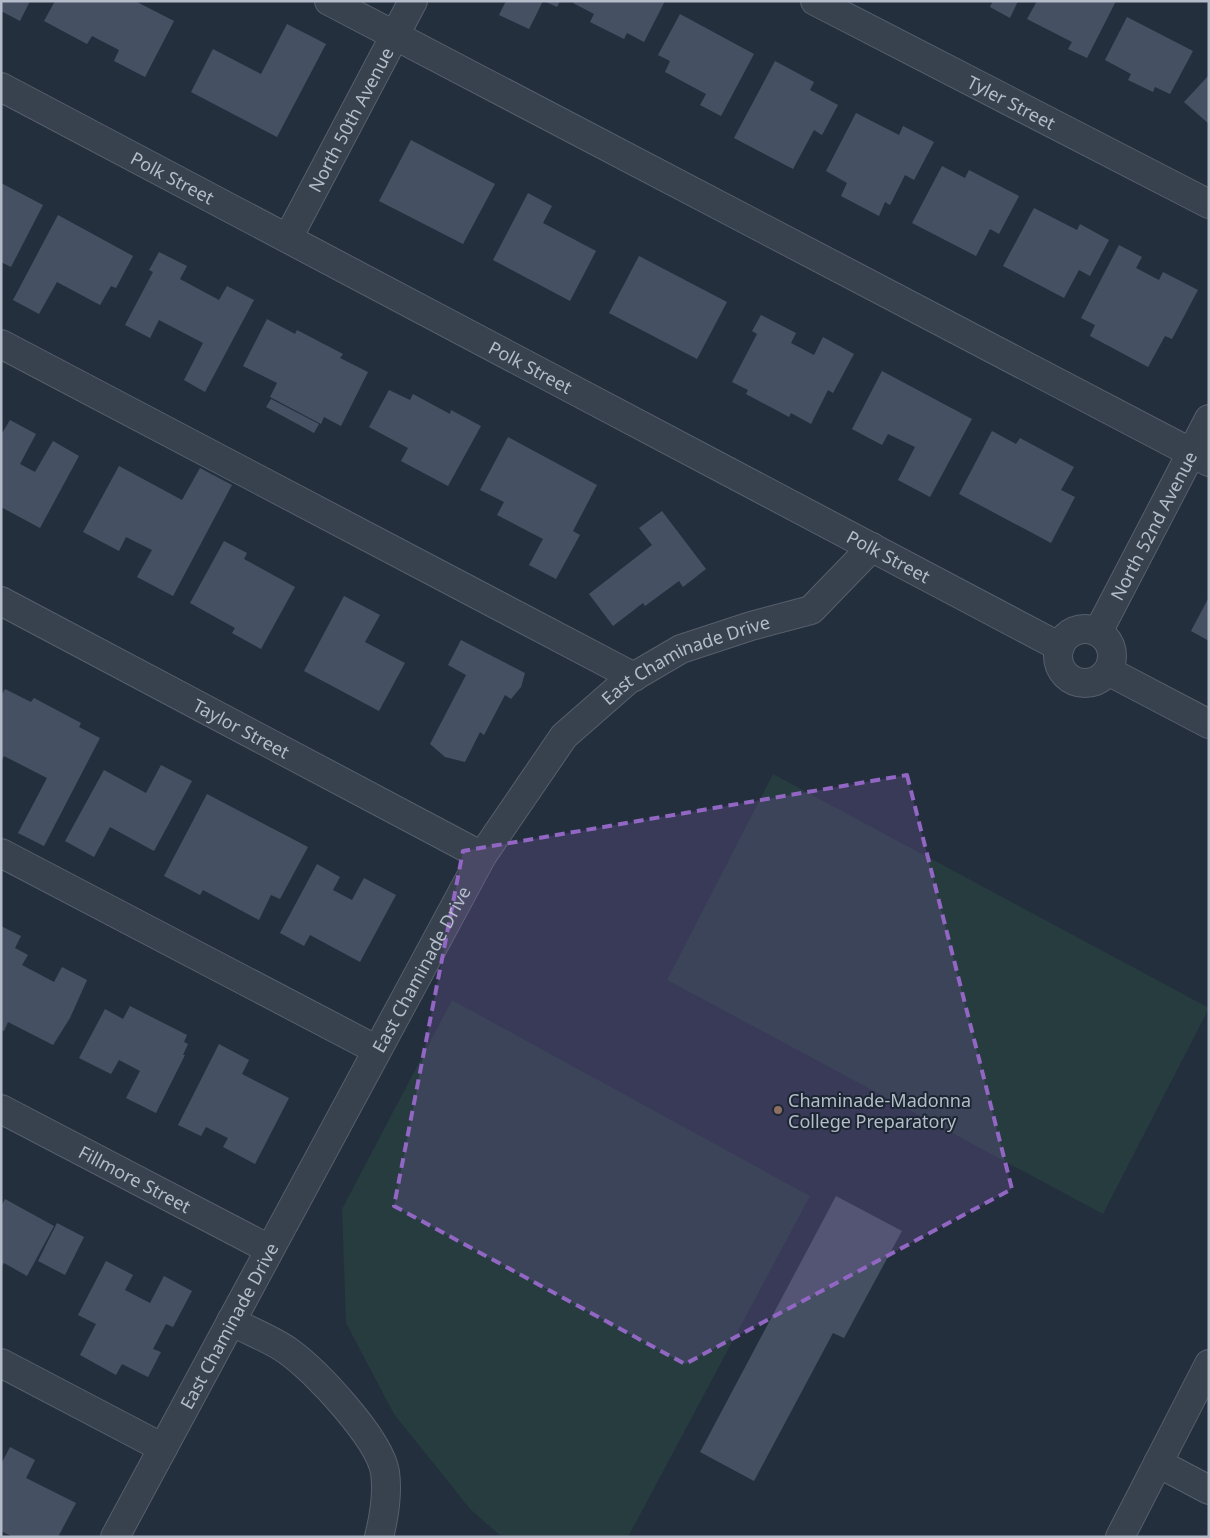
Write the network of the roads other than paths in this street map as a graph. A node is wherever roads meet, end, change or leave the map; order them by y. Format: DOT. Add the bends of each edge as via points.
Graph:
graph roads {
  1 [pos="329,1"];
  2 [pos="413,1"];
  3 [pos="815,1"];
  4 [pos="395,36"];
  5 [pos="1,87"];
  6 [pos="1209,204"];
  7 [pos="288,238"];
  8 [pos="1,344"];
  9 [pos="1209,419"];
  10 [pos="1200,457"];
  11 [pos="872,547"];
  12 [pos="1,601"];
  13 [pos="1098,632"];
  14 [pos="1060,647"];
  15 [pos="1108,670"];
  16 [pos="634,677"];
  17 [pos="1209,724"];
  18 [pos="1,853"];
  19 [pos="482,856"];
  20 [pos="377,1050"];
  21 [pos="1,1109"];
  22 [pos="268,1250"];
  23 [pos="230,1321"];
  24 [pos="1,1363"];
  25 [pos="1209,1364"];
  26 [pos="163,1448"];
  27 [pos="1158,1463"];
  28 [pos="1209,1490"];
  29 [pos="115,1537"];
  30 [pos="379,1537"];
  31 [pos="1120,1537"];
  1 -- 4 [label="street"];
  2 -- 4 [label="street, North 50th Avenue"];
  3 -- 6 [label="street, Tyler Street"];
  4 -- 7 [label="street, North 50th Avenue"];
  4 -- 10 [label="street"];
  5 -- 7 [label="street, Polk Street"];
  7 -- 11 [label="street, Polk Street"];
  8 -- 16 [label="street"];
  9 -- 10 [label="street, North 52nd Avenue"];
  10 -- 13 [label="street, North 52nd Avenue"];
  11 -- 14 [label="street, Polk Street"];
  11 -- 16 [label="street, East Chaminade Drive" via="812,610 682,650"];
  12 -- 19 [label="street, Taylor Street"];
  13 -- 14 [label="street" via="1074,631 1066,636"];
  13 -- 15 [label="street" via="1112,648"];
  14 -- 15 [label="street" via="1058,661 1062,670 1075,681 1093,682"];
  15 -- 17 [label="street"];
  16 -- 19 [label="street, East Chaminade Drive" via="564,736"];
  18 -- 20 [label="street"];
  19 -- 20 [label="street, East Chaminade Drive"];
  20 -- 22 [label="street, East Chaminade Drive"];
  21 -- 22 [label="street, Fillmore Street"];
  22 -- 23 [label="street, East Chaminade Drive"];
  23 -- 26 [label="street, East Chaminade Drive"];
  23 -- 30 [label="street" via="288,1351 352,1413 385,1471 385,1505"];
  24 -- 26 [label="street"];
  25 -- 27 [label="street"];
  26 -- 29 [label="street, East Chaminade Drive"];
  27 -- 28 [label="street"];
  27 -- 31 [label="street"];
}
